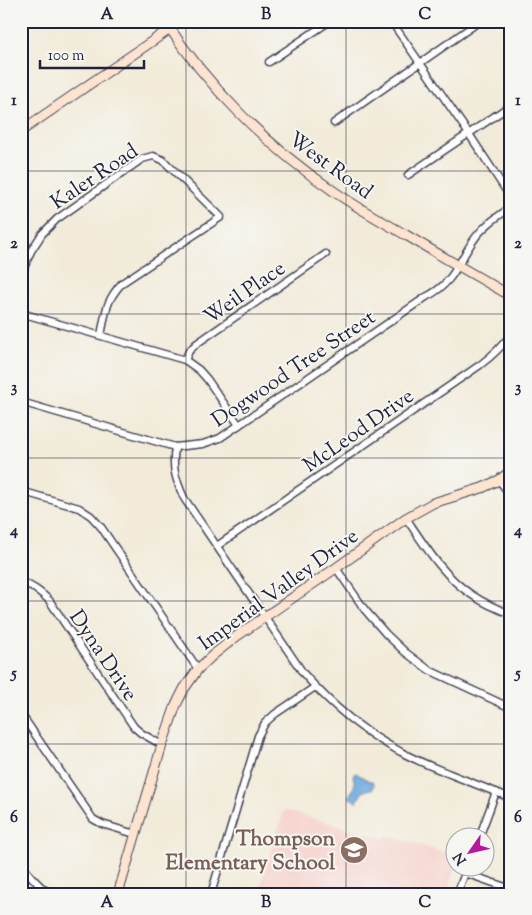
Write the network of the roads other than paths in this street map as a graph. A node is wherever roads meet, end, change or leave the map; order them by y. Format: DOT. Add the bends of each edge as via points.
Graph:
graph roads {
  1 [pos="181,21"];
  2 [pos="330,21"];
  3 [pos="391,21"];
  4 [pos="480,21"];
  5 [pos="168,25"];
  6 [pos="270,62"];
  7 [pos="420,64"];
  8 [pos="511,105"];
  9 [pos="334,123"];
  10 [pos="21,131"];
  11 [pos="469,134"];
  12 [pos="408,175"];
  13 [pos="511,198"];
  14 [pos="511,207"];
  15 [pos="326,254"];
  16 [pos="458,266"];
  17 [pos="21,275"];
  18 [pos="511,296"];
  19 [pos="21,313"];
  20 [pos="511,334"];
  21 [pos="101,336"];
  22 [pos="185,360"];
  23 [pos="21,402"];
  24 [pos="239,426"];
  25 [pos="176,447"];
  26 [pos="511,471"];
  27 [pos="499,480"];
  28 [pos="21,492"];
  29 [pos="511,496"];
  30 [pos="406,518"];
  31 [pos="218,546"];
  32 [pos="336,568"];
  33 [pos="21,582"];
  34 [pos="511,614"];
  35 [pos="265,618"];
  36 [pos="198,669"];
  37 [pos="315,687"];
  38 [pos="511,708"];
  39 [pos="21,714"];
  40 [pos="162,746"];
  41 [pos="496,792"];
  42 [pos="511,798"];
  43 [pos="483,828"];
  44 [pos="135,834"];
  45 [pos="21,864"];
  46 [pos="463,878"];
  47 [pos="485,878"];
  48 [pos="511,889"];
  49 [pos="51,894"];
  50 [pos="118,894"];
  51 [pos="211,894"];
  52 [pos="457,894"];
  1 -- 5 [label="street"];
  2 -- 6 [label="street"];
  3 -- 7 [label="street"];
  4 -- 7 [label="street"];
  5 -- 10 [label="street"];
  5 -- 16 [label="street, West Road" via="220,92 272,144 343,198"];
  7 -- 9 [label="street"];
  7 -- 11 [label="street"];
  8 -- 11 [label="street"];
  11 -- 12 [label="street"];
  11 -- 13 [label="street"];
  14 -- 16 [label="street, Dogwood Tree Street" via="488,223 473,240"];
  15 -- 22 [label="street, Weil Place" via="196,344"];
  16 -- 18 [label="street, West Road"];
  16 -- 24 [label="street, Dogwood Tree Street" via="435,292"];
  17 -- 21 [label="street, Kaler Road" via="31,251 57,219 142,159 153,156 164,160 220,217 122,284 108,302"];
  19 -- 21 [label="street"];
  20 -- 31 [label="street, McLeod Drive" via="493,356"];
  21 -- 22 [label="street"];
  22 -- 24 [label="street" via="207,379"];
  23 -- 25 [label="street, Dogwood Tree Street"];
  24 -- 25 [label="street, Dogwood Tree Street" via="203,444"];
  25 -- 31 [label="street" via="174,468 177,482 184,498"];
  26 -- 27 [label="street, Imperial Valley Drive"];
  27 -- 29 [label="street"];
  27 -- 30 [label="street, Imperial Valley Drive" via="433,503"];
  28 -- 36 [label="street" via="79,508 101,527"];
  30 -- 32 [label="street, Imperial Valley Drive"];
  30 -- 34 [label="street" via="438,564 454,580 472,596"];
  31 -- 35 [label="street"];
  32 -- 35 [label="street, Imperial Valley Drive"];
  32 -- 38 [label="street" via="365,610 405,652 428,670"];
  33 -- 40 [label="street, Dyna Drive" via="39,590 49,600 134,727"];
  35 -- 36 [label="street, Imperial Valley Drive"];
  35 -- 37 [label="street"];
  36 -- 40 [label="street, Imperial Valley Drive" via="176,705"];
  37 -- 41 [label="street" via="356,724 400,752"];
  37 -- 51 [label="street" via="275,714 258,736"];
  39 -- 44 [label="street" via="93,819"];
  40 -- 44 [label="street, Imperial Valley Drive"];
  41 -- 42 [label="street"];
  41 -- 43 [label="street"];
  44 -- 50 [label="street, Imperial Valley Drive"];
  45 -- 49 [label="street" via="31,878"];
  46 -- 52 [label="street"];
  47 -- 48 [label="street"];
}
